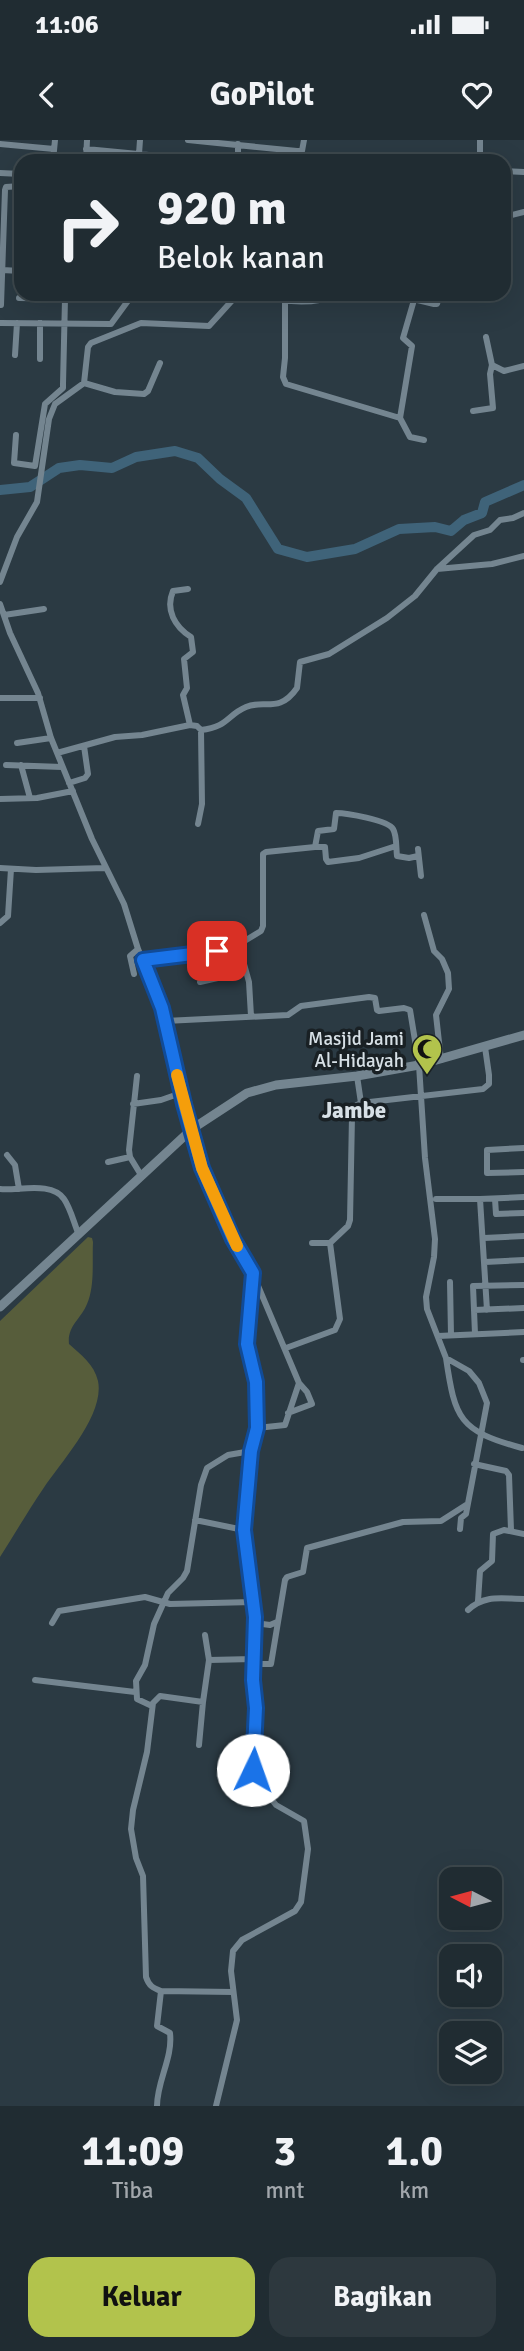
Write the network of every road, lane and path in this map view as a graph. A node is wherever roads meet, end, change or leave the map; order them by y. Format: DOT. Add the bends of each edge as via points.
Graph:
graph roads {
  1 [pos="55,140"];
  2 [pos="87,140"];
  3 [pos="140,140"];
  4 [pos="188,140"];
  5 [pos="199,140"];
  6 [pos="304,140"];
  7 [pos="0,144"];
  8 [pos="238,144"];
  9 [pos="54,149"];
  10 [pos="86,149"];
  11 [pos="302,151"];
  12 [pos="54,154"];
  13 [pos="86,154"];
  14 [pos="139,154"];
  15 [pos="238,154"];
  16 [pos="14,186"];
  17 [pos="1,255"];
  18 [pos="2,270"];
  19 [pos="14,271"];
  20 [pos="1,280"];
  21 [pos="65,301"];
  22 [pos="127,301"];
  23 [pos="232,301"];
  24 [pos="285,301"];
  25 [pos="414,301"];
  26 [pos="419,301"];
  27 [pos="438,301"];
  28 [pos="1,305"];
  29 [pos="12,305"];
  30 [pos="0,323"];
  31 [pos="17,323"];
  32 [pos="40,323"];
  33 [pos="65,323"];
  34 [pos="486,337"];
  35 [pos="15,355"];
  36 [pos="40,359"];
  37 [pos="160,363"];
  38 [pos="492,365"];
  39 [pos="524,366"];
  40 [pos="84,383"];
  41 [pos="474,411"];
  42 [pos="400,418"];
  43 [pos="16,435"];
  44 [pos="424,440"];
  45 [pos="524,513"];
  46 [pos="524,556"];
  47 [pos="437,569"];
  48 [pos="0,582"];
  49 [pos="188,589"];
  50 [pos="0,604"];
  51 [pos="44,609"];
  52 [pos="4,615"];
  53 [pos="0,698"];
  54 [pos="40,698"];
  55 [pos="190,725"];
  56 [pos="201,730"];
  57 [pos="51,737"];
  58 [pos="17,743"];
  59 [pos="84,746"];
  60 [pos="57,753"];
  61 [pos="6,765"];
  62 [pos="21,765"];
  63 [pos="62,767"];
  64 [pos="69,783"];
  65 [pos="73,791"];
  66 [pos="30,798"];
  67 [pos="0,799"];
  68 [pos="198,824"];
  69 [pos="396,846"];
  70 [pos="314,847"];
  71 [pos="105,867"];
  72 [pos="0,868"];
  73 [pos="11,869"];
  74 [pos="421,876"];
  75 [pos="424,915"];
  76 [pos="0,923"];
  77 [pos="239,946"];
  78 [pos="138,949"];
  79 [pos="217,951"];
  80 [pos="143,960"];
  81 [pos="134,974"];
  82 [pos="200,982"];
  83 [pos="251,1016"];
  84 [pos="165,1021"];
  85 [pos="524,1035"];
  86 [pos="485,1047"];
  87 [pos="441,1060"];
  88 [pos="419,1065"];
  89 [pos="137,1076"];
  90 [pos="357,1076"];
  91 [pos="181,1093"];
  92 [pos="421,1096"];
  93 [pos="361,1103"];
  94 [pos="133,1104"];
  95 [pos="192,1129"];
  96 [pos="524,1148"];
  97 [pos="7,1155"];
  98 [pos="130,1157"];
  99 [pos="108,1162"];
  100 [pos="524,1172"];
  101 [pos="141,1175"];
  102 [pos="0,1189"];
  103 [pos="19,1189"];
  104 [pos="524,1197"];
  105 [pos="436,1199"];
  106 [pos="480,1199"];
  107 [pos="495,1199"];
  108 [pos="524,1213"];
  109 [pos="79,1235"];
  110 [pos="524,1236"];
  111 [pos="484,1238"];
  112 [pos="330,1242"];
  113 [pos="312,1243"];
  114 [pos="524,1260"];
  115 [pos="485,1262"];
  116 [pos="253,1273"];
  117 [pos="450,1282"];
  118 [pos="524,1285"];
  119 [pos="486,1286"];
  120 [pos="0,1307"];
  121 [pos="524,1308"];
  122 [pos="474,1310"];
  123 [pos="486,1310"];
  124 [pos="524,1332"];
  125 [pos="475,1334"];
  126 [pos="452,1335"];
  127 [pos="439,1336"];
  128 [pos="286,1349"];
  129 [pos="446,1358"];
  130 [pos="299,1383"];
  131 [pos="288,1413"];
  132 [pos="257,1428"];
  133 [pos="482,1435"];
  134 [pos="522,1448"];
  135 [pos="251,1451"];
  136 [pos="474,1464"];
  137 [pos="466,1505"];
  138 [pos="195,1520"];
  139 [pos="460,1529"];
  140 [pos="244,1530"];
  141 [pos="510,1530"];
  142 [pos="524,1534"];
  143 [pos="524,1599"];
  144 [pos="478,1601"];
  145 [pos="163,1602"];
  146 [pos="253,1602"];
  147 [pos="468,1611"];
  148 [pos="277,1622"];
  149 [pos="52,1623"];
  150 [pos="255,1623"];
  151 [pos="205,1635"];
  152 [pos="209,1660"];
  153 [pos="253,1661"];
  154 [pos="35,1680"];
  155 [pos="135,1692"];
  156 [pos="203,1702"];
  157 [pos="152,1706"];
  158 [pos="199,1745"];
  159 [pos="161,1991"];
  160 [pos="233,1992"];
  161 [pos="157,2106"];
  162 [pos="216,2106"];
  1 -- 9 [label="street"];
  2 -- 10 [label="street"];
  3 -- 14 [label="street"];
  4 -- 5 [label="street"];
  5 -- 8 [label="street"];
  6 -- 11 [label="street"];
  7 -- 9 [label="street"];
  8 -- 11 [label="street"];
  8 -- 15 [label="street"];
  9 -- 12 [label="street"];
  10 -- 13 [label="street"];
  10 -- 14 [label="street"];
  16 -- 17 [label="street" via="5,190"];
  17 -- 18 [label="street"];
  18 -- 19 [label="street"];
  18 -- 20 [label="street"];
  20 -- 28 [label="street"];
  21 -- 33 [label="street"];
  22 -- 33 [label="street" via="111,324"];
  23 -- 40 [label="street" via="209,326 141,323 91,342"];
  24 -- 42 [label="street" via="286,384"];
  25 -- 42 [label="street" via="403,338 412,349"];
  26 -- 27 [label="street"];
  28 -- 29 [label="street"];
  30 -- 31 [label="street"];
  31 -- 32 [label="street"];
  31 -- 35 [label="street"];
  32 -- 33 [label="street"];
  32 -- 36 [label="street"];
  33 -- 43 [label="street" via="63,388 45,404 35,466 14,463"];
  34 -- 38 [label="street"];
  37 -- 40 [label="street" via="144,394"];
  38 -- 39 [label="street" via="504,370"];
  38 -- 41 [label="street" via="493,408"];
  40 -- 48 [label="street" via="55,404 33,511 16,537"];
  42 -- 44 [label="street" via="410,437"];
  45 -- 47 [label="street" via="474,535"];
  46 -- 47 [label="street"];
  47 -- 56 [label="street" via="415,596 387,618 329,654 299,662 297,688 280,702 246,707 223,725"];
  49 -- 55 [label="street" via="173,591 170,604 174,621 191,637 193,646 192,654 184,659 187,688 183,695"];
  50 -- 52 [label="street"];
  51 -- 52 [label="street"];
  52 -- 54 [label="street"];
  53 -- 54 [label="street"];
  54 -- 57 [label="street"];
  55 -- 56 [label="street"];
  55 -- 59 [label="street"];
  56 -- 68 [label="street"];
  57 -- 58 [label="street"];
  57 -- 60 [label="street"];
  59 -- 60 [label="street"];
  59 -- 64 [label="street" via="88,774"];
  60 -- 63 [label="street"];
  61 -- 62 [label="street"];
  62 -- 63 [label="street"];
  62 -- 66 [label="street"];
  63 -- 64 [label="street"];
  64 -- 65 [label="street"];
  65 -- 66 [label="street"];
  65 -- 71 [label="street"];
  66 -- 67 [label="street"];
  69 -- 70 [label="street" via="328,862 325,846"];
  69 -- 70 [label="street" via="391,825 337,812 334,830 318,831"];
  69 -- 74 [label="street" via="398,857 418,852"];
  70 -- 77 [label="street" via="262,854 263,926"];
  71 -- 73 [label="street"];
  71 -- 78 [label="street" via="124,904"];
  72 -- 73 [label="street"];
  73 -- 76 [label="street" via="8,916"];
  75 -- 87 [label="street" via="434,951 448,973 449,989 436,1016"];
  77 -- 79 [label="street"];
  77 -- 83 [label="street" via="249,982"];
  78 -- 80 [label="street"];
  78 -- 81 [label="street" via="130,956"];
  79 -- 80 [label="street"];
  79 -- 82 [label="street" via="222,977"];
  80 -- 84 [label="street"];
  83 -- 84 [label="street"];
  83 -- 88 [label="street" via="288,1015 301,1006 375,998 379,1012 410,1010"];
  84 -- 91 [label="street"];
  85 -- 86 [label="street"];
  86 -- 87 [label="street"];
  86 -- 92 [label="street" via="487,1087"];
  87 -- 88 [label="street"];
  88 -- 90 [label="street"];
  88 -- 92 [label="street"];
  89 -- 94 [label="street"];
  90 -- 93 [label="street"];
  90 -- 95 [label="street" via="258,1088"];
  91 -- 94 [label="street"];
  91 -- 95 [label="street"];
  92 -- 93 [label="street"];
  92 -- 127 [label="street" via="435,1239 426,1297"];
  93 -- 112 [label="street" via="352,1116 350,1220"];
  94 -- 98 [label="street"];
  95 -- 101 [label="street"];
  95 -- 116 [label="street" via="217,1204"];
  96 -- 100 [label="street" via="487,1150 487,1173"];
  97 -- 103 [label="street" via="15,1165"];
  98 -- 99 [label="street"];
  98 -- 101 [label="street"];
  101 -- 109 [label="street"];
  102 -- 103 [label="street"];
  103 -- 109 [label="street" via="58,1194"];
  104 -- 107 [label="street"];
  105 -- 106 [label="street"];
  106 -- 107 [label="street"];
  106 -- 111 [label="street"];
  107 -- 108 [label="street" via="496,1214"];
  109 -- 120 [label="street"];
  110 -- 111 [label="street"];
  111 -- 115 [label="street"];
  112 -- 113 [label="street"];
  112 -- 128 [label="street" via="339,1326"];
  114 -- 115 [label="street"];
  115 -- 119 [label="street"];
  116 -- 128 [label="street"];
  116 -- 132 [label="street" via="247,1344 256,1382"];
  117 -- 126 [label="street"];
  118 -- 119 [label="street"];
  119 -- 122 [label="street" via="472,1286"];
  119 -- 123 [label="street"];
  121 -- 123 [label="street"];
  122 -- 123 [label="street"];
  122 -- 125 [label="street"];
  124 -- 125 [label="street"];
  125 -- 126 [label="street"];
  126 -- 127 [label="street"];
  127 -- 129 [label="street"];
  128 -- 130 [label="street"];
  129 -- 133 [label="street" via="457,1411"];
  129 -- 133 [label="street" via="479,1382 487,1404"];
  130 -- 131 [label="street"];
  130 -- 131 [label="street" via="312,1404"];
  131 -- 132 [label="street" via="282,1427"];
  132 -- 135 [label="street"];
  133 -- 134 [label="street"];
  133 -- 136 [label="street"];
  135 -- 138 [label="street" via="228,1455 207,1468"];
  135 -- 140 [label="street"];
  136 -- 137 [label="street"];
  136 -- 141 [label="street" via="509,1475"];
  137 -- 139 [label="street"];
  137 -- 148 [label="street" via="441,1521 403,1522 306,1548 303,1572 285,1580"];
  138 -- 140 [label="street"];
  138 -- 145 [label="street" via="187,1571"];
  140 -- 146 [label="street"];
  141 -- 142 [label="street"];
  141 -- 144 [label="street" via="493,1534 492,1561 480,1571"];
  143 -- 144 [label="street"];
  144 -- 147 [label="street"];
  145 -- 146 [label="street"];
  145 -- 149 [label="street" via="145,1597 62,1610"];
  145 -- 155 [label="street"];
  146 -- 150 [label="street"];
  148 -- 150 [label="street"];
  148 -- 153 [label="street" via="271,1664"];
  150 -- 153 [label="street"];
  151 -- 152 [label="street"];
  152 -- 153 [label="street"];
  152 -- 156 [label="street"];
  153 -- 160 [label="street" via="253,1770 279,1808 304,1821 308,1849 303,1897 295,1911 236,1945"];
  154 -- 155 [label="street"];
  155 -- 157 [label="street" via="141,1703"];
  156 -- 157 [label="street" via="160,1696"];
  156 -- 158 [label="street"];
  157 -- 159 [label="street" via="131,1829 142,1876 145,1978 151,1988"];
  159 -- 160 [label="street"];
  159 -- 161 [label="street" via="157,2026 170,2033 170,2044"];
  160 -- 162 [label="street" via="237,2020"];
}
